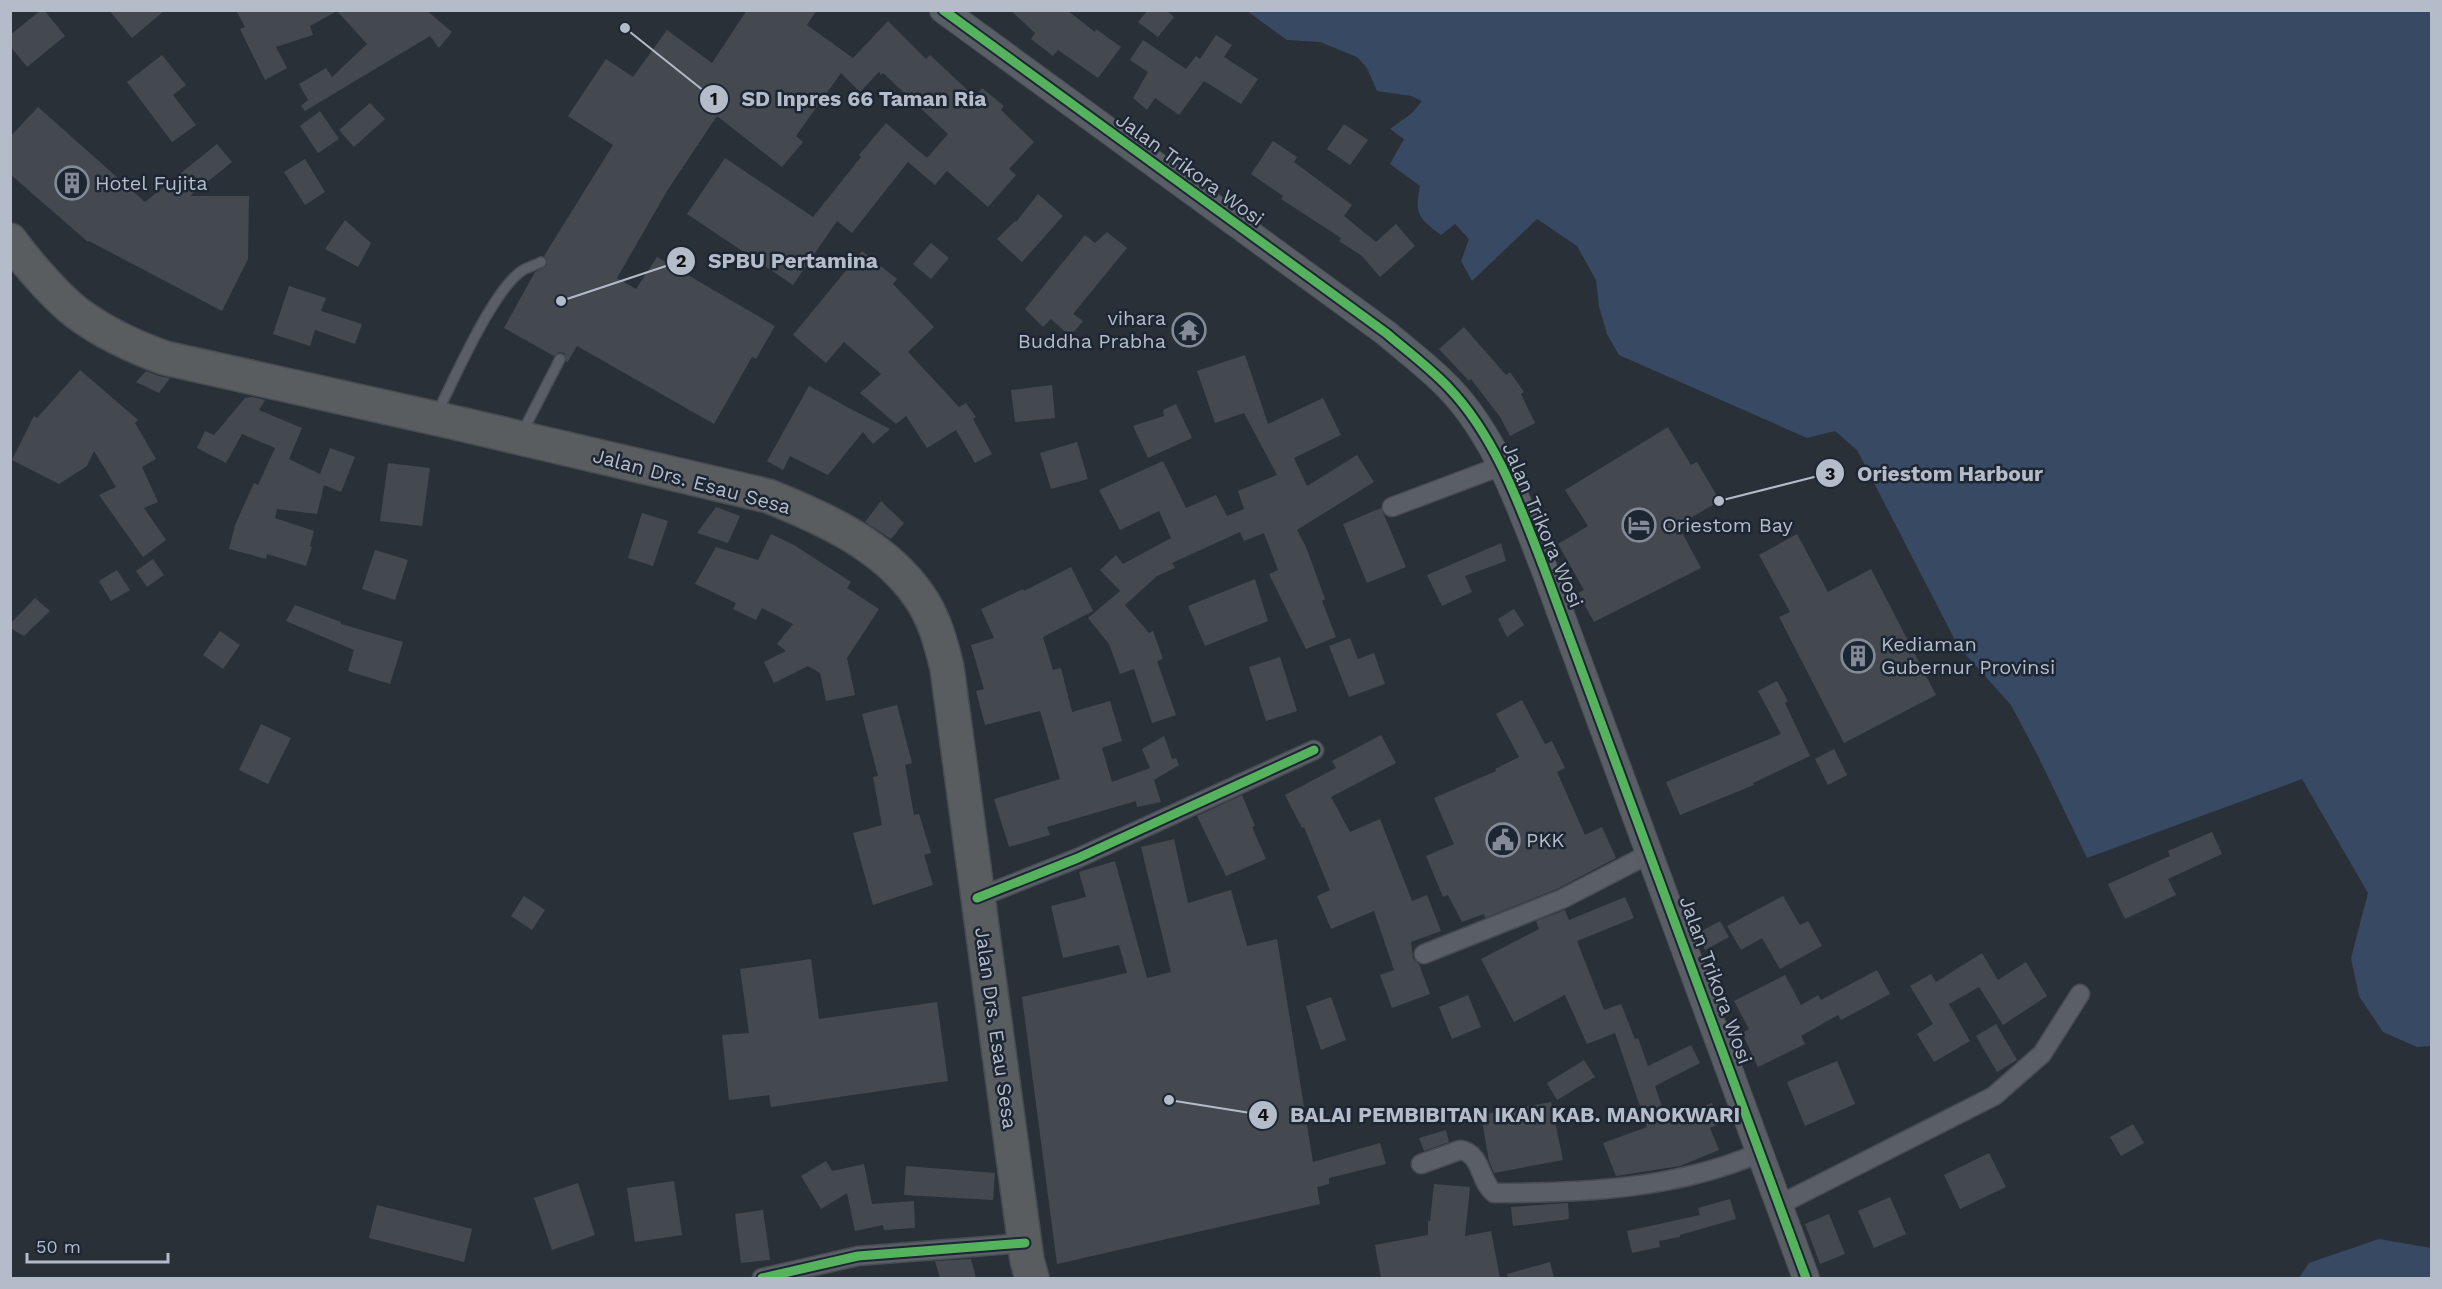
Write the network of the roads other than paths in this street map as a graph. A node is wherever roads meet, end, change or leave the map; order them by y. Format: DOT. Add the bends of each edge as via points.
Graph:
graph roads {
  1 [pos="943,10"];
  2 [pos="10,240"];
  3 [pos="540,262"];
  4 [pos="560,359"];
  5 [pos="435,418"];
  6 [pos="519,437"];
  7 [pos="1501,466"];
  8 [pos="1392,507"];
  9 [pos="1314,750"];
  10 [pos="1651,853"];
  11 [pos="977,898"];
  12 [pos="1424,954"];
  13 [pos="2080,994"];
  14 [pos="1759,1153"];
  15 [pos="1421,1164"];
  16 [pos="1779,1205"];
  17 [pos="1025,1243"];
  18 [pos="762,1278"];
  19 [pos="1032,1278"];
  20 [pos="1803,1278"];
  1 -- 7 [label="street, Jalan Trikora Wosi" via="1386,333 1450,389"];
  2 -- 5 [label="highway, Jalan Drs. Esau Sesa" via="76,312 141,349 165,358"];
  3 -- 5 [label="lane" via="522,270 504,289 486,316"];
  4 -- 6 [label="lane"];
  5 -- 6 [label="highway, Jalan Drs. Esau Sesa"];
  6 -- 11 [label="highway, Jalan Drs. Esau Sesa" via="768,496 808,512 875,550 907,580 929,613 943,651"];
  7 -- 8 [label="street"];
  7 -- 10 [label="street, Jalan Trikora Wosi" via="1545,571"];
  9 -- 11 [label="street" via="1078,858"];
  10 -- 12 [label="street" via="1562,898"];
  10 -- 14 [label="street, Jalan Trikora Wosi"];
  11 -- 17 [label="highway, Jalan Drs. Esau Sesa"];
  13 -- 16 [label="street" via="2042,1054 1994,1096"];
  14 -- 15 [label="street" via="1730,1165 1656,1183 1588,1191 1494,1193 1470,1152 1460,1150"];
  14 -- 16 [label="street, Jalan Trikora Wosi"];
  16 -- 20 [label="street, Jalan Trikora Wosi"];
  17 -- 18 [label="street" via="858,1256"];
  17 -- 19 [label="highway, Jalan Drs. Esau Sesa"];
}
